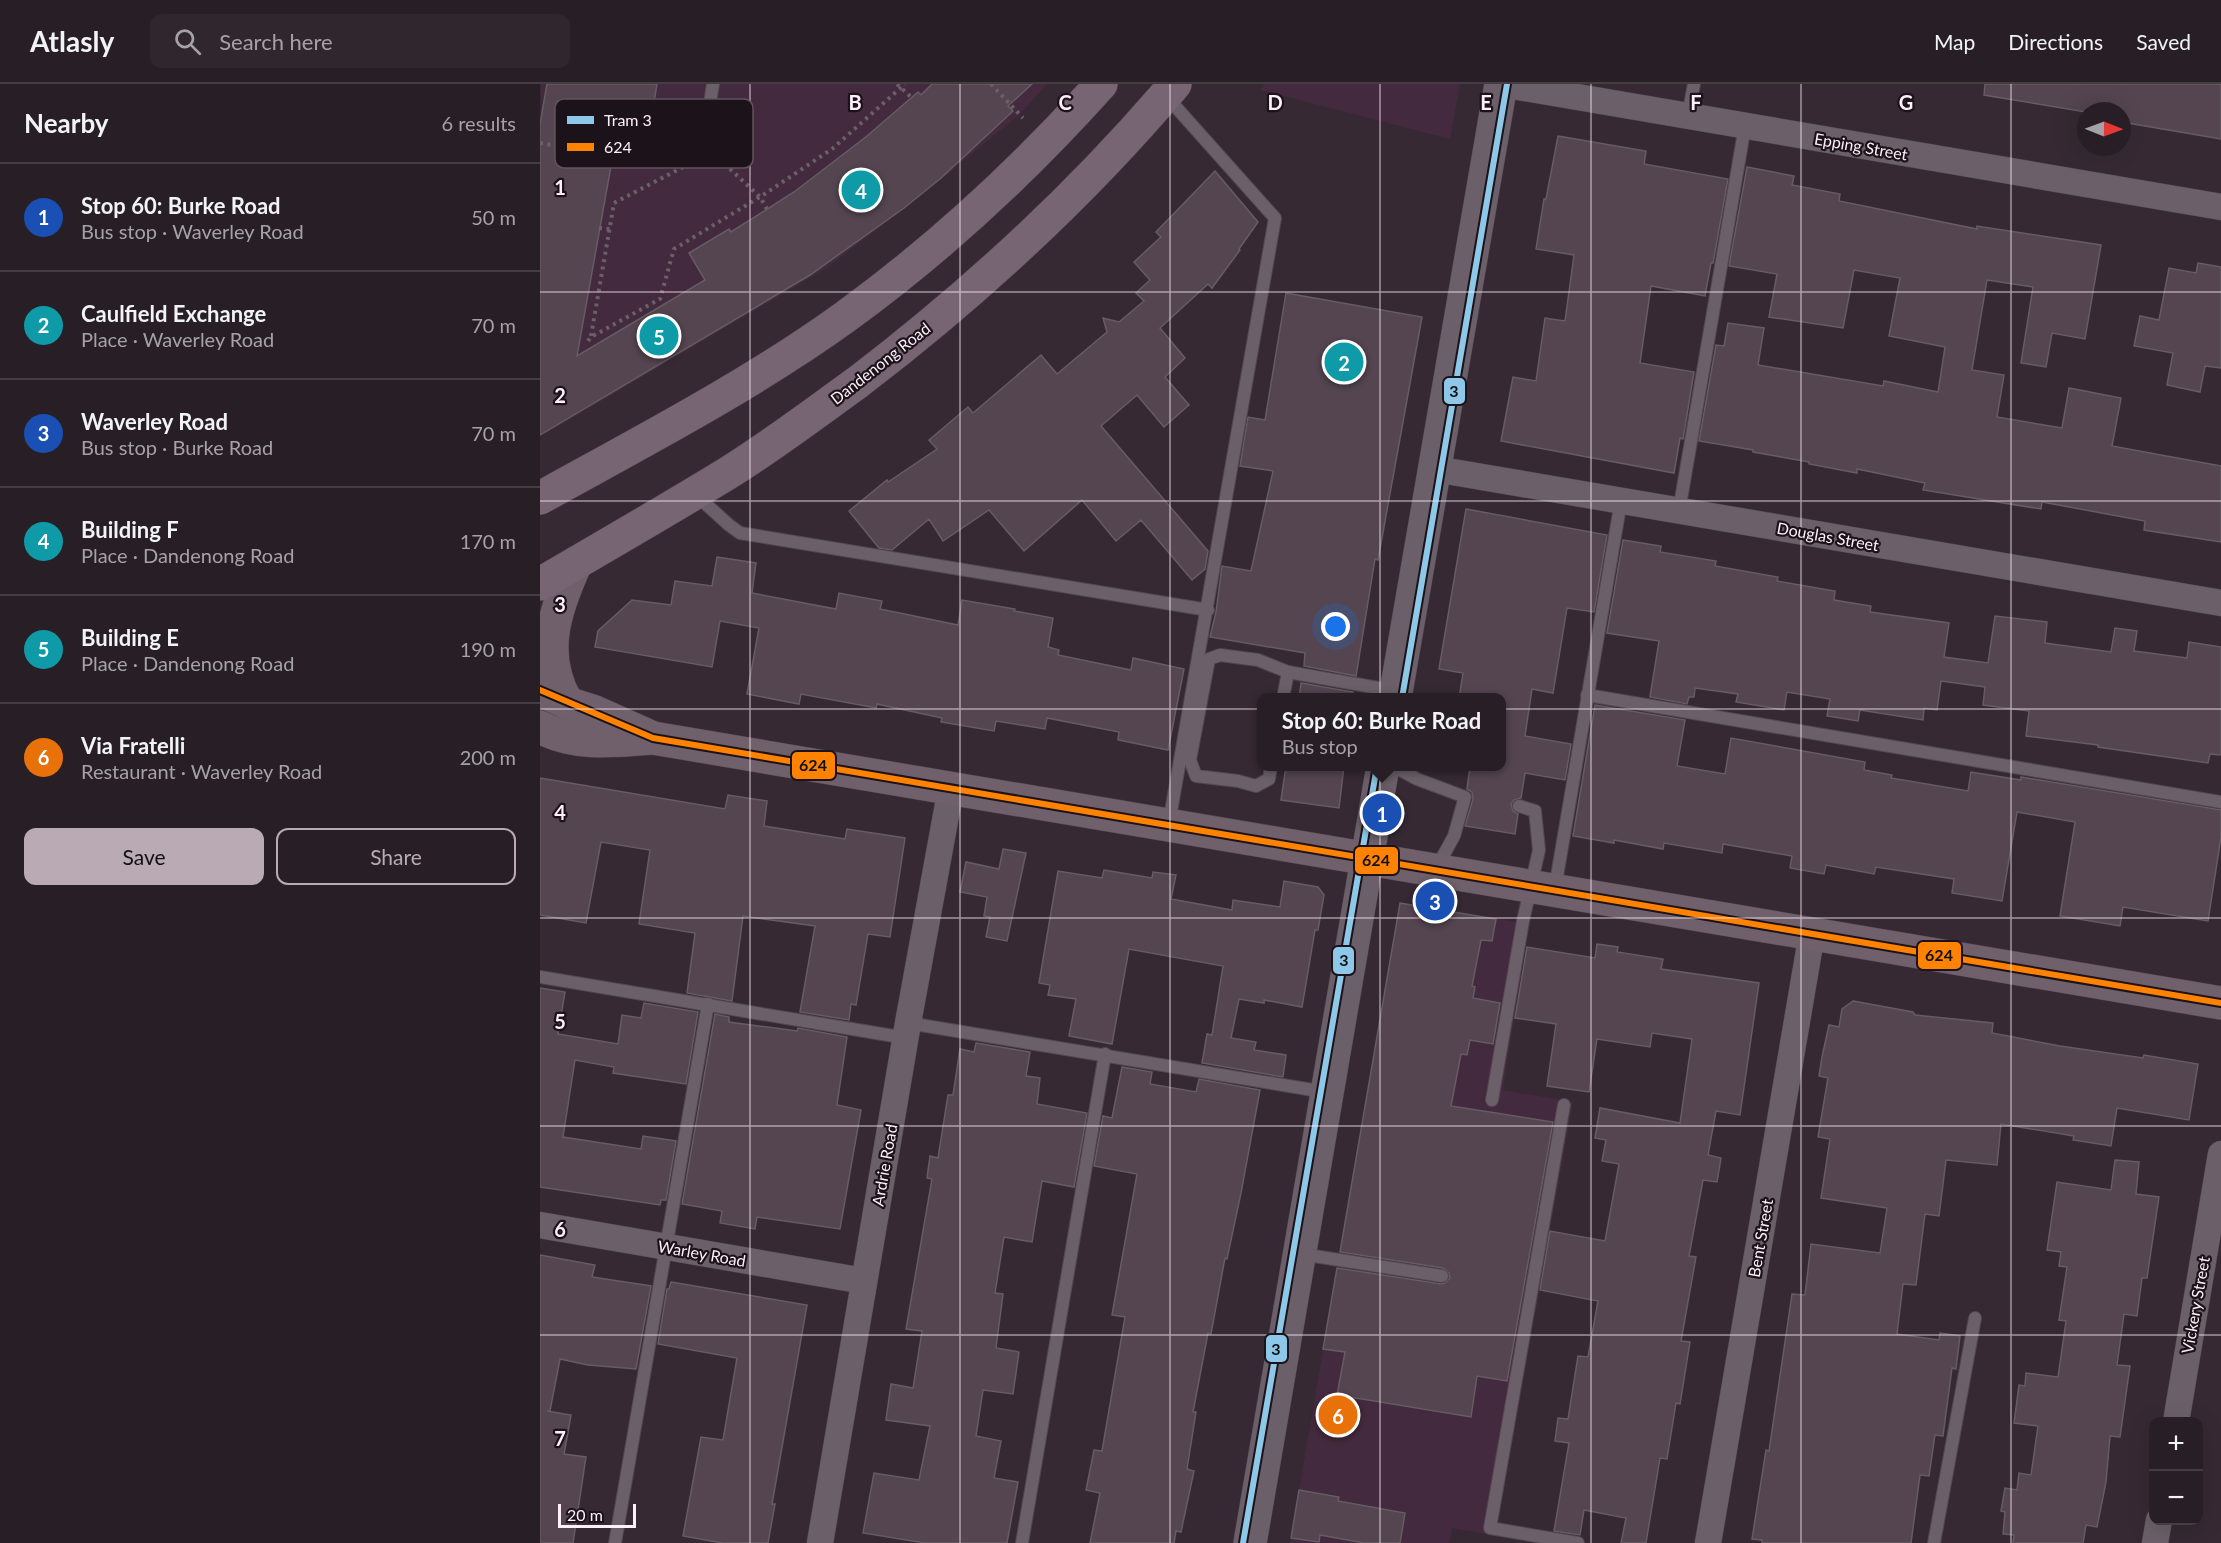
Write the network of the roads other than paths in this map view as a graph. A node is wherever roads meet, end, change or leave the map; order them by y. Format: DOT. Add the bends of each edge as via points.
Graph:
graph roads {
  1 [pos="714,84"];
  2 [pos="1101,84"];
  3 [pos="1501,84"];
  4 [pos="1694,84"];
  5 [pos="1170,90"];
  6 [pos="711,99"];
  7 [pos="1688,116"];
  8 [pos="1745,126"];
  9 [pos="2221,207"];
  10 [pos="1435,470"];
  11 [pos="694,493"];
  12 [pos="540,498"];
  13 [pos="1621,501"];
  14 [pos="1679,511"];
  15 [pos="576,563"];
  16 [pos="540,584"];
  17 [pos="2221,603"];
  18 [pos="1208,610"];
  19 [pos="1288,672"];
  20 [pos="1284,693"];
  21 [pos="1391,693"];
  22 [pos="1396,693"];
  23 [pos="1587,694"];
  24 [pos="553,696"];
  25 [pos="544,732"];
  26 [pos="653,738"];
  27 [pos="1270,771"];
  28 [pos="1382,771"];
  29 [pos="1402,771"];
  30 [pos="951,788"];
  31 [pos="2221,802"];
  32 [pos="1519,806"];
  33 [pos="1169,824"];
  34 [pos="1368,858"];
  35 [pos="1436,870"];
  36 [pos="1542,887"];
  37 [pos="1812,933"];
  38 [pos="540,977"];
  39 [pos="2221,1003"];
  40 [pos="708,1004"];
  41 [pos="907,1030"];
  42 [pos="1105,1054"];
  43 [pos="1328,1093"];
  44 [pos="1492,1100"];
  45 [pos="1564,1105"];
  46 [pos="2221,1154"];
  47 [pos="2217,1204"];
  48 [pos="540,1225"];
  49 [pos="666,1247"];
  50 [pos="1299,1254"];
  51 [pos="1442,1276"];
  52 [pos="864,1281"];
  53 [pos="1975,1318"];
  54 [pos="2177,1417"];
  55 [pos="2158,1525"];
  56 [pos="615,1543"];
  57 [pos="820,1543"];
  58 [pos="1022,1543"];
  59 [pos="1250,1543"];
  60 [pos="1578,1543"];
  61 [pos="1708,1543"];
  62 [pos="1934,1543"];
  63 [pos="2155,1543"];
  1 -- 6 [label="lane"];
  2 -- 12 [label="highway" via="969,218 844,318 705,405"];
  3 -- 7 [label="street, Epping Street"];
  3 -- 10 [label="main road"];
  4 -- 7 [label="lane"];
  5 -- 11 [label="highway, Dandenong Road" via="1088,180 943,314 800,424"];
  5 -- 18 [label="lane" via="1275,218"];
  7 -- 8 [label="street, Epping Street"];
  8 -- 9 [label="street, Epping Street"];
  8 -- 14 [label="lane"];
  10 -- 13 [label="street, Douglas Street"];
  10 -- 22 [label="main road"];
  11 -- 15 [label="highway, Dandenong Road"];
  11 -- 18 [label="lane" via="740,533"];
  13 -- 14 [label="street, Douglas Street"];
  13 -- 23 [label="lane"];
  14 -- 17 [label="street, Douglas Street"];
  15 -- 16 [label="highway, Dandenong Road"];
  15 -- 24 [label="main road" via="541,645"];
  18 -- 33 [label="lane"];
  19 -- 20 [label="lane"];
  19 -- 21 [label="lane"];
  19 -- 27 [label="lane" via="1258,660 1220,655 1209,659 1190,760 1196,776 1256,786 1269,779"];
  23 -- 31 [label="lane"];
  23 -- 36 [label="lane"];
  24 -- 26 [label="main road"];
  25 -- 26 [label="main road" via="590,741"];
  26 -- 30 [label="main road"];
  28 -- 34 [label="main road"];
  29 -- 35 [label="lane" via="1465,797 1454,836"];
  30 -- 33 [label="main road"];
  30 -- 41 [label="street, Ardrie Road"];
  32 -- 36 [label="lane" via="1535,811"];
  33 -- 34 [label="main road"];
  34 -- 35 [label="main road"];
  34 -- 43 [label="main road"];
  35 -- 36 [label="main road"];
  36 -- 37 [label="main road"];
  36 -- 44 [label="lane"];
  37 -- 39 [label="main road"];
  37 -- 61 [label="street, Bent Street"];
  38 -- 40 [label="lane"];
  40 -- 41 [label="lane"];
  40 -- 49 [label="lane"];
  41 -- 42 [label="lane"];
  41 -- 52 [label="street, Ardrie Road"];
  42 -- 43 [label="lane"];
  42 -- 58 [label="lane"];
  43 -- 50 [label="main road"];
  45 -- 60 [label="lane" via="1490,1528"];
  46 -- 47 [label="street, Vickery Street"];
  47 -- 54 [label="street, Vickery Street"];
  48 -- 49 [label="street, Warley Road"];
  49 -- 52 [label="street, Warley Road"];
  49 -- 56 [label="lane"];
  50 -- 51 [label="lane"];
  50 -- 59 [label="main road"];
  52 -- 57 [label="street, Ardrie Road"];
  53 -- 62 [label="lane"];
  55 -- 63 [label="street"];
}
